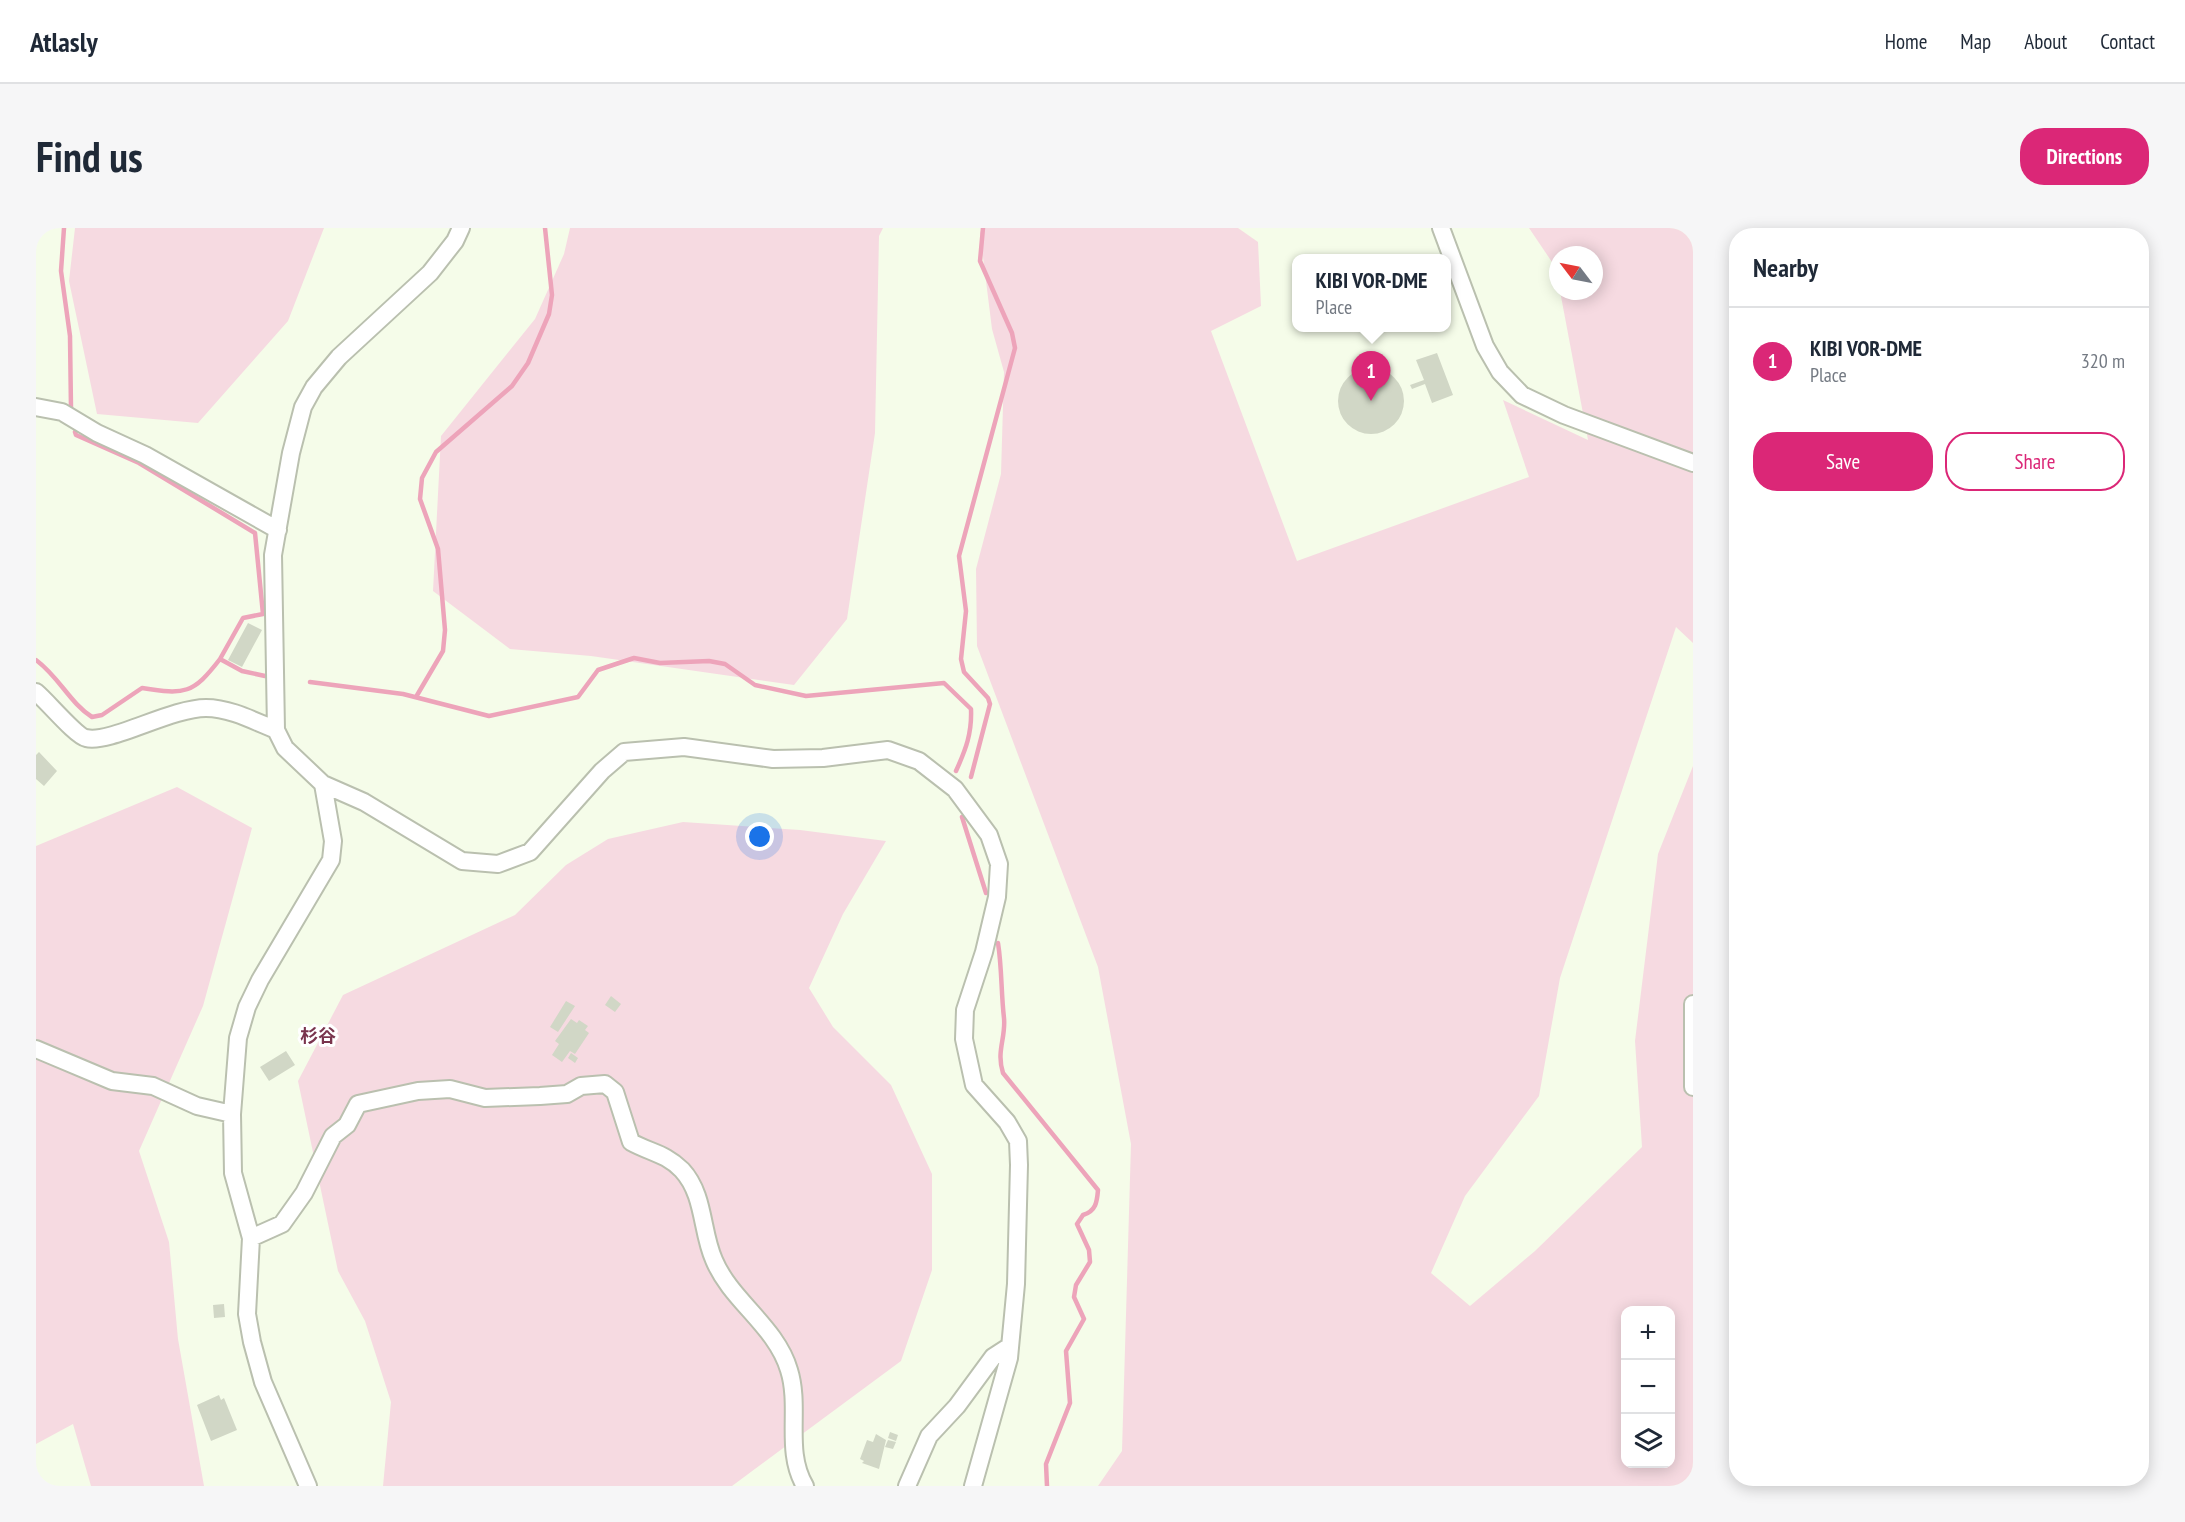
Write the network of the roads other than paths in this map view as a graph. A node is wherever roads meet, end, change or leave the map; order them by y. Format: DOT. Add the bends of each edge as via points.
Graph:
graph roads {
  1 [pos="461,228"];
  2 [pos="1441,228"];
  3 [pos="1451,254"];
  4 [pos="1451,255"];
  5 [pos="36,407"];
  6 [pos="1693,463"];
  7 [pos="278,530"];
  8 [pos="36,692"];
  9 [pos="276,730"];
  10 [pos="323,784"];
  11 [pos="1693,1004"];
  12 [pos="36,1049"];
  13 [pos="1693,1087"];
  14 [pos="232,1114"];
  15 [pos="251,1238"];
  16 [pos="1010,1346"];
  17 [pos="308,1486"];
  18 [pos="806,1486"];
  19 [pos="907,1486"];
  20 [pos="973,1486"];
  1 -- 7 [label="street" via="430,273 339,357 314,387 303,407 291,453"];
  2 -- 3 [label="street"];
  4 -- 6 [label="street" via="1485,346 1500,372 1522,395 1564,415"];
  5 -- 7 [label="street" via="62,412"];
  7 -- 9 [label="street" via="273,555"];
  8 -- 9 [label="street" via="86,738 101,738 160,717 206,708 239,714"];
  9 -- 10 [label="street" via="285,748"];
  10 -- 14 [label="street" via="333,841 331,860 247,1007 238,1038"];
  10 -- 16 [label="street" via="364,802 462,861 498,864 530,852 624,753 684,747 773,759 888,750 919,761 956,789 989,835 999,864 997,897 966,1010 964,1039 974,1085 1007,1122 1018,1141 1019,1206"];
  11 -- 13 [label="street"];
  12 -- 14 [label="street" via="112,1081 153,1086 197,1106"];
  14 -- 15 [label="street" via="233,1173"];
  15 -- 17 [label="street" via="247,1314 252,1342 263,1382"];
  15 -- 18 [label="street" via="282,1224 333,1136 347,1125 358,1104 418,1091 450,1089 485,1098 567,1094 581,1086 605,1084 615,1092 631,1142 665,1155 684,1172 697,1195 714,1260 774,1340 789,1368 795,1400 794,1453"];
  16 -- 19 [label="street" via="993,1357 957,1406 928,1436"];
  16 -- 20 [label="street"];
}
